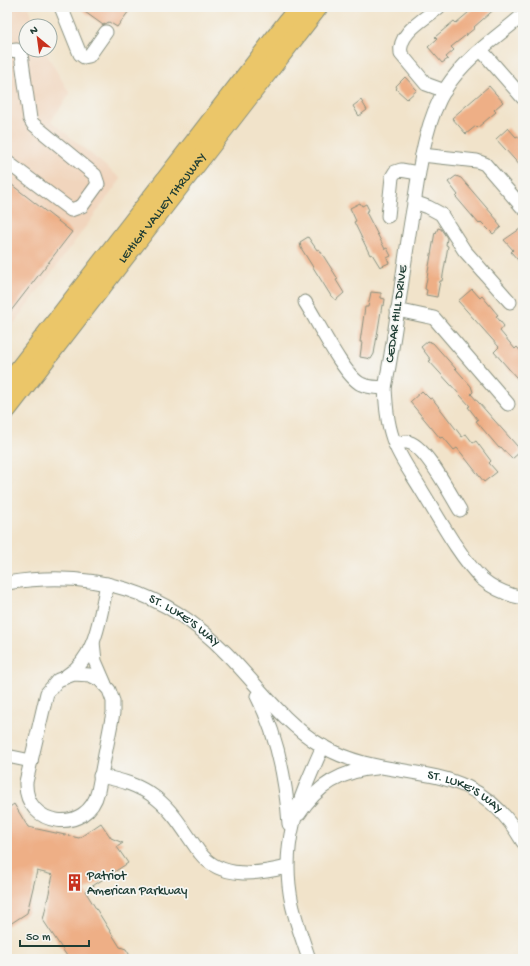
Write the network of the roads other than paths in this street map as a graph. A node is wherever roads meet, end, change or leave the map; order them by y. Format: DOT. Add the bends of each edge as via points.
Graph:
graph roads {
  1 [pos="61,7"];
  2 [pos="299,7"];
  3 [pos="318,7"];
  4 [pos="439,7"];
  5 [pos="523,15"];
  6 [pos="106,32"];
  7 [pos="481,50"];
  8 [pos="7,51"];
  9 [pos="444,91"];
  10 [pos="523,98"];
  11 [pos="422,155"];
  12 [pos="7,162"];
  13 [pos="418,173"];
  14 [pos="414,202"];
  15 [pos="523,208"];
  16 [pos="388,216"];
  17 [pos="305,302"];
  18 [pos="510,302"];
  19 [pos="397,310"];
  20 [pos="7,385"];
  21 [pos="385,388"];
  22 [pos="508,404"];
  23 [pos="7,409"];
  24 [pos="395,444"];
  25 [pos="460,510"];
  26 [pos="7,583"];
  27 [pos="107,584"];
  28 [pos="523,598"];
  29 [pos="93,642"];
  30 [pos="238,666"];
  31 [pos="65,676"];
  32 [pos="107,688"];
  33 [pos="323,746"];
  34 [pos="7,756"];
  35 [pos="31,761"];
  36 [pos="395,768"];
  37 [pos="100,776"];
  38 [pos="523,842"];
  39 [pos="289,844"];
  40 [pos="287,867"];
  41 [pos="309,959"];
  1 -- 6 [label="street" via="80,54 89,56"];
  2 -- 20 [label="highway, LEHIGH VALLEY THRUWAY"];
  3 -- 23 [label="highway, LEHIGH VALLEY THRUWAY"];
  4 -- 9 [label="street" via="403,37 400,48 401,54 426,84"];
  5 -- 7 [label="street, CEDAR HILL DRIVE"];
  7 -- 9 [label="street, CEDAR HILL DRIVE"];
  7 -- 10 [label="street"];
  8 -- 12 [label="street" via="17,50 21,54 30,119 33,124 95,174 98,184 82,206 71,210"];
  9 -- 11 [label="street, CEDAR HILL DRIVE" via="431,121"];
  11 -- 13 [label="street, CEDAR HILL DRIVE"];
  11 -- 15 [label="street" via="485,164"];
  13 -- 14 [label="street, CEDAR HILL DRIVE"];
  13 -- 16 [label="street" via="401,170 395,172 392,177"];
  14 -- 18 [label="street" via="428,206 441,214 464,250"];
  14 -- 19 [label="street, CEDAR HILL DRIVE"];
  17 -- 21 [label="street" via="351,376 368,387"];
  19 -- 21 [label="street, CEDAR HILL DRIVE"];
  19 -- 22 [label="street" via="434,318"];
  21 -- 24 [label="street, CEDAR HILL DRIVE" via="387,418"];
  24 -- 25 [label="street" via="407,442 415,445 426,455"];
  24 -- 28 [label="street, CEDAR HILL DRIVE" via="473,570 493,587"];
  26 -- 27 [label="street, ST. LUKE'S WAY" via="59,578"];
  27 -- 29 [label="street"];
  27 -- 30 [label="street, ST. LUKE'S WAY" via="135,591 178,612 203,631"];
  29 -- 31 [label="street" via="82,661"];
  29 -- 32 [label="street" via="96,664"];
  30 -- 33 [label="street, ST. LUKE'S WAY" via="286,719"];
  30 -- 39 [label="street" via="262,705 277,748 287,805"];
  31 -- 32 [label="street" via="90,675"];
  31 -- 35 [label="street" via="52,686 46,696"];
  32 -- 37 [label="street" via="113,710"];
  33 -- 36 [label="street, ST. LUKE'S WAY" via="355,760"];
  33 -- 39 [label="street" via="308,776 296,810"];
  34 -- 35 [label="street"];
  35 -- 37 [label="street" via="26,782 28,798 38,812 53,820 68,820 87,811 96,799"];
  36 -- 38 [label="street, ST. LUKE'S WAY" via="437,776 474,790 500,811"];
  36 -- 39 [label="street" via="359,770 327,783 313,795 301,811 293,827"];
  37 -- 40 [label="street" via="135,785 157,799 172,814 201,854 217,867 228,872 243,873 266,872"];
  39 -- 40 [label="street"];
  40 -- 41 [label="street" via="292,906"];
}
